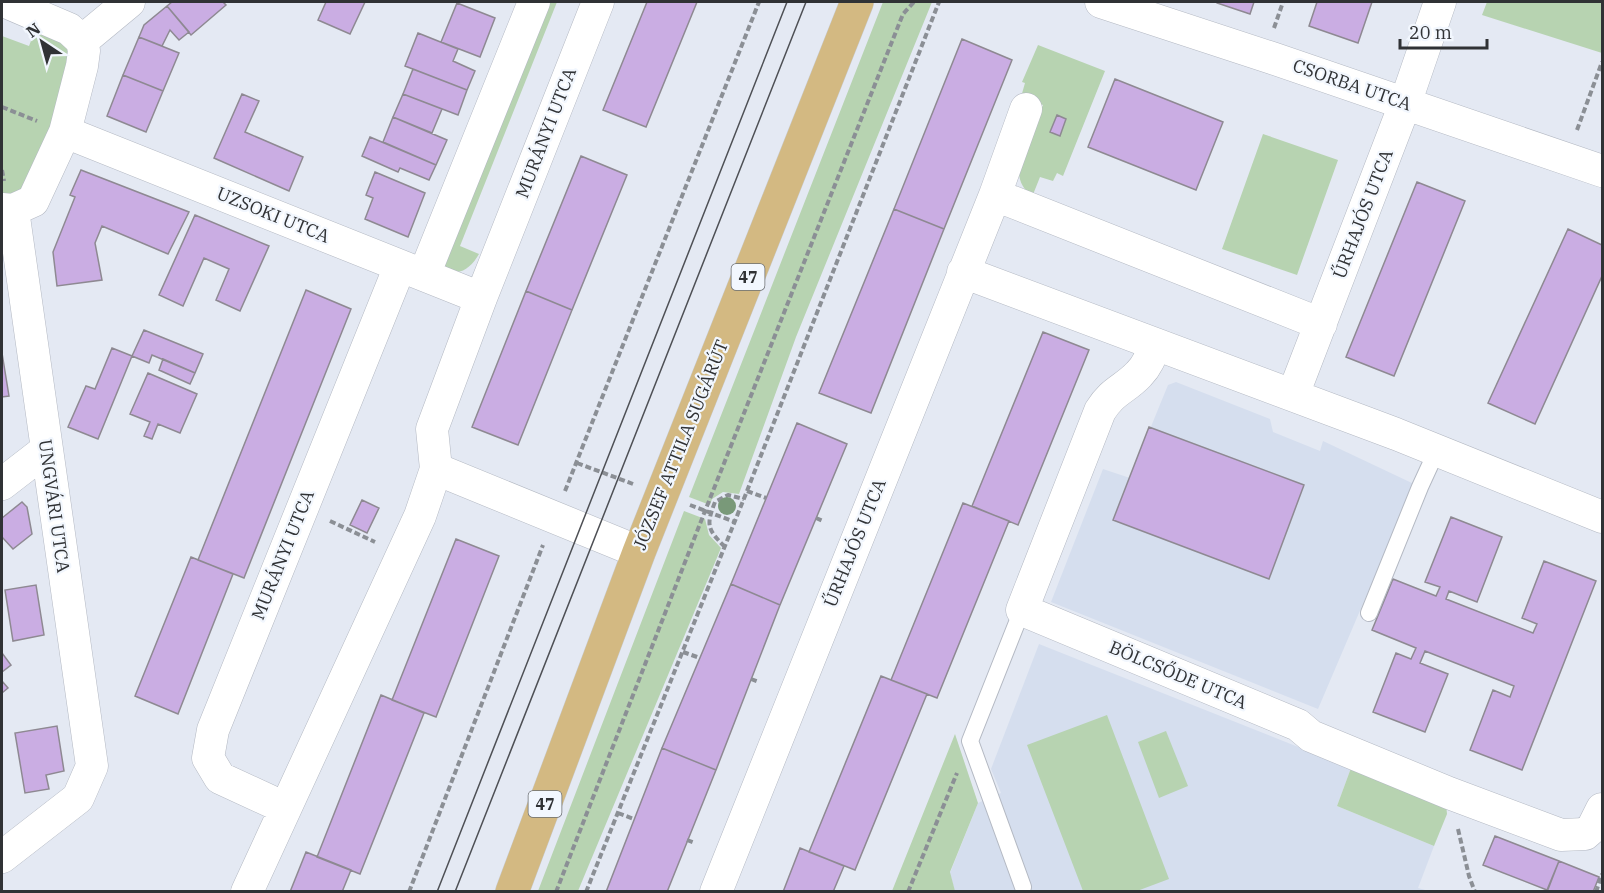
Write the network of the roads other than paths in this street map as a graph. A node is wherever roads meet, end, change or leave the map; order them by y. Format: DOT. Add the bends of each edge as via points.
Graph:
graph roads {
  1 [pos="6,2"];
  2 [pos="129,2"];
  3 [pos="534,2"];
  4 [pos="598,2"];
  5 [pos="857,2"];
  6 [pos="1101,2"];
  7 [pos="1440,2"];
  8 [pos="1165,11"];
  9 [pos="82,41"];
  10 [pos="1405,104"];
  11 [pos="1026,109"];
  12 [pos="65,132"];
  13 [pos="1602,171"];
  14 [pos="994,195"];
  15 [pos="7,210"];
  16 [pos="412,270"];
  17 [pos="963,272"];
  18 [pos="481,298"];
  19 [pos="1321,324"];
  20 [pos="1155,344"];
  21 [pos="1293,395"];
  22 [pos="45,450"];
  23 [pos="1437,450"];
  24 [pos="436,469"];
  25 [pos="2,484"];
  26 [pos="1602,517"];
  27 [pos="639,552"];
  28 [pos="1022,610"];
  29 [pos="1369,613"];
  30 [pos="285,808"];
  31 [pos="1602,809"];
  32 [pos="2,857"];
  33 [pos="1023,887"];
  34 [pos="247,891"];
  35 [pos="512,891"];
  36 [pos="716,891"];
  1 -- 9 [label="street" via="69,29"];
  2 -- 9 [label="street"];
  3 -- 16 [label="street, MURÁNYI UTCA"];
  4 -- 18 [label="street, MURÁNYI UTCA"];
  5 -- 27 [label="main road, JÓZSEF ATTILA SUGÁRÚT / 47"];
  6 -- 8 [label="street, CSORBA UTCA"];
  7 -- 10 [label="street, ŰRHAJÓS UTCA"];
  8 -- 10 [label="street, CSORBA UTCA"];
  9 -- 12 [label="street" via="82,66"];
  10 -- 13 [label="street, CSORBA UTCA"];
  10 -- 19 [label="street, ŰRHAJÓS UTCA"];
  11 -- 14 [label="street, ŰRHAJÓS UTCA"];
  12 -- 15 [label="street" via="33,201"];
  12 -- 16 [label="street, UZSOKI UTCA"];
  14 -- 17 [label="street, ŰRHAJÓS UTCA"];
  14 -- 19 [label="street"];
  15 -- 22 [label="street, UNGVÁRI UTCA"];
  16 -- 18 [label="street, UZSOKI UTCA"];
  16 -- 30 [label="street, MURÁNYI UTCA" via="302,508 213,730 208,758 220,778"];
  17 -- 20 [label="street"];
  17 -- 36 [label="street, ŰRHAJÓS UTCA"];
  18 -- 24 [label="street, MURÁNYI UTCA" via="432,429"];
  19 -- 21 [label="street, ŰRHAJÓS UTCA"];
  20 -- 21 [label="street"];
  20 -- 28 [label="street" via="1140,374 1116,391 1100,411"];
  21 -- 23 [label="street"];
  22 -- 25 [label="street"];
  22 -- 32 [label="street, UNGVÁRI UTCA" via="92,766 78,798"];
  23 -- 26 [label="street"];
  23 -- 29 [label="lane"];
  24 -- 27 [label="street"];
  24 -- 30 [label="street, MURÁNYI UTCA" via="420,516"];
  27 -- 35 [label="main road, JÓZSEF ATTILA SUGÁRÚT / 47"];
  28 -- 31 [label="street, BÖLCSŐDE UTCA" via="1298,725 1311,736 1561,835 1585,834"];
  28 -- 33 [label="lane" via="970,741"];
  30 -- 34 [label="street, MURÁNYI UTCA"];
}
